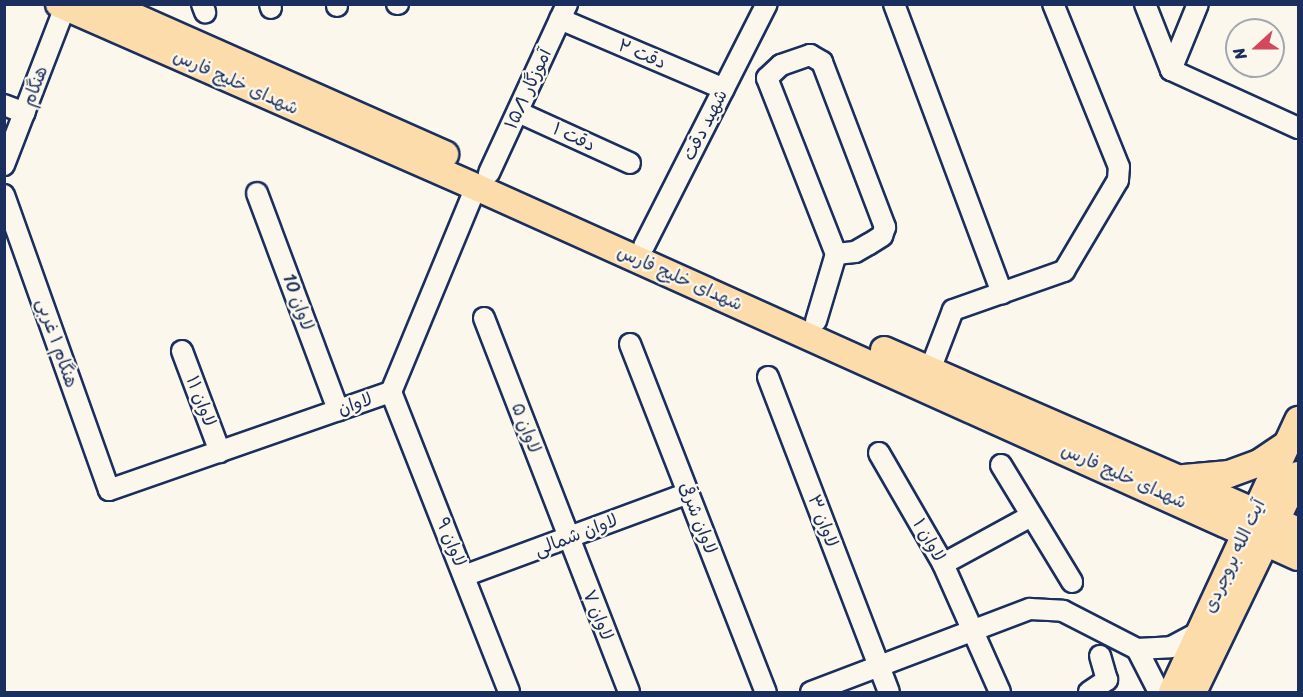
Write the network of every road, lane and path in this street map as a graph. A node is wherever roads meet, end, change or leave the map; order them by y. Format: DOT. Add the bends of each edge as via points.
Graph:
graph roads {
  1 [pos="106,4"];
  2 [pos="767,4"];
  3 [pos="894,4"];
  4 [pos="1053,4"];
  5 [pos="1145,4"];
  6 [pos="1198,4"];
  7 [pos="62,6"];
  8 [pos="564,12"];
  9 [pos="225,67"];
  10 [pos="1171,70"];
  11 [pos="724,89"];
  12 [pos="4,105"];
  13 [pos="518,112"];
  14 [pos="25,113"];
  15 [pos="1299,128"];
  16 [pos="630,163"];
  17 [pos="4,165"];
  18 [pos="483,180"];
  19 [pos="257,193"];
  20 [pos="4,195"];
  21 [pos="644,246"];
  22 [pos="837,254"];
  23 [pos="1002,293"];
  24 [pos="771,310"];
  25 [pos="484,318"];
  26 [pos="816,321"];
  27 [pos="630,344"];
  28 [pos="182,351"];
  29 [pos="930,370"];
  30 [pos="768,377"];
  31 [pos="391,392"];
  32 [pos="338,410"];
  33 [pos="1299,420"];
  34 [pos="1287,444"];
  35 [pos="220,452"];
  36 [pos="879,453"];
  37 [pos="1001,465"];
  38 [pos="1289,476"];
  39 [pos="1179,478"];
  40 [pos="109,490"];
  41 [pos="688,493"];
  42 [pos="1203,512"];
  43 [pos="1031,516"];
  44 [pos="1268,527"];
  45 [pos="567,538"];
  46 [pos="1299,557"];
  47 [pos="943,564"];
  48 [pos="1299,565"];
  49 [pos="464,576"];
  50 [pos="1072,582"];
  51 [pos="1233,586"];
  52 [pos="974,630"];
  53 [pos="1199,632"];
  54 [pos="1137,650"];
  55 [pos="1100,656"];
  56 [pos="878,665"];
  57 [pos="509,693"];
  58 [pos="628,693"];
  59 [pos="766,693"];
  60 [pos="812,693"];
  61 [pos="889,693"];
  62 [pos="999,693"];
  63 [pos="1089,693"];
  64 [pos="1159,693"];
  65 [pos="1172,693"];
  66 [pos="1193,693"];
  1 -- 9 [label="main road, شهدای خلیج فارس"];
  2 -- 11 [label="street, شهید دقت"];
  3 -- 23 [label="street"];
  4 -- 23 [label="street" via="1119,167 1118,180 1064,271"];
  5 -- 10 [label="street"];
  6 -- 10 [label="street"];
  7 -- 9 [label="main road, شهدای خلیج فارس"];
  7 -- 14 [label="street, هنگام"];
  8 -- 11 [label="street, دقت ۲"];
  8 -- 13 [label="street, آموزگار ۱۵/۱"];
  9 -- 18 [label="main road, شهدای خلیج فارس"];
  10 -- 15 [label="street"];
  11 -- 21 [label="street, شهید دقت"];
  12 -- 14 [label="street"];
  13 -- 16 [label="street, دقت ۱"];
  13 -- 18 [label="street, آموزگار ۱۵/۱"];
  14 -- 17 [label="street, هنگام"];
  18 -- 21 [label="main road, شهدای خلیج فارس"];
  18 -- 24 [label="main road, شهدای خلیج فارس"];
  18 -- 31 [label="street, لاوان"];
  19 -- 32 [label="street, لاوان 10"];
  20 -- 40 [label="street, هنگام ۱ غربی"];
  21 -- 24 [label="main road, شهدای خلیج فارس"];
  22 -- 22 [label="street" via="767,78 781,64 810,55 822,62 885,227 882,236 870,244 855,252"];
  22 -- 26 [label="street"];
  23 -- 29 [label="street" via="953,310"];
  24 -- 26 [label="main road, شهدای خلیج فارس"];
  24 -- 42 [label="main road, شهدای خلیج فارس"];
  25 -- 45 [label="street, لاوان ۵"];
  26 -- 29 [label="main road, شهدای خلیج فارس"];
  27 -- 41 [label="street, لاوان شرقی"];
  28 -- 35 [label="street, لاوان ۱۱"];
  29 -- 39 [label="main road, شهدای خلیج فارس"];
  30 -- 56 [label="street, لاوان ۳"];
  31 -- 32 [label="street, لاوان"];
  31 -- 49 [label="street, لاوان ۹"];
  32 -- 35 [label="street, لاوان"];
  33 -- 34 [label="main road, آیت الله بروجردی"];
  34 -- 38 [label="main road, آیت الله بروجردی"];
  34 -- 39 [label="main road" via="1259,463 1229,474"];
  35 -- 40 [label="street, لاوان"];
  36 -- 47 [label="street, لاوان ۱"];
  37 -- 43 [label="street"];
  38 -- 44 [label="main road, آیت الله بروجردی"];
  39 -- 44 [label="main road, شهدای خلیج فارس"];
  41 -- 45 [label="street, لاوان شمالی"];
  41 -- 59 [label="street, لاوان شرقی"];
  42 -- 44 [label="main road, شهدای خلیج فارس"];
  42 -- 51 [label="main road" via="1225,548"];
  43 -- 47 [label="street"];
  43 -- 50 [label="street"];
  44 -- 46 [label="main road, شهدای خلیج فارس"];
  44 -- 51 [label="main road, آیت الله بروجردی"];
  45 -- 49 [label="street, لاوان شمالی"];
  45 -- 58 [label="street, لاوان ۷"];
  47 -- 52 [label="street, لاوان ۱"];
  48 -- 51 [label="main road"];
  49 -- 57 [label="street, لاوان ۹"];
  51 -- 53 [label="main road, آیت الله بروجردی"];
  51 -- 66 [label="main road, آیت الله بروجردی"];
  52 -- 54 [label="street" via="1030,609 1063,611"];
  52 -- 56 [label="street"];
  52 -- 62 [label="street, لاوان ۱"];
  53 -- 54 [label="street" via="1171,647"];
  53 -- 65 [label="main road, آیت الله بروجردی"];
  54 -- 64 [label="street"];
  55 -- 63 [label="street" via="1107,680"];
  56 -- 60 [label="street"];
  56 -- 61 [label="street, لاوان ۳"];
}
